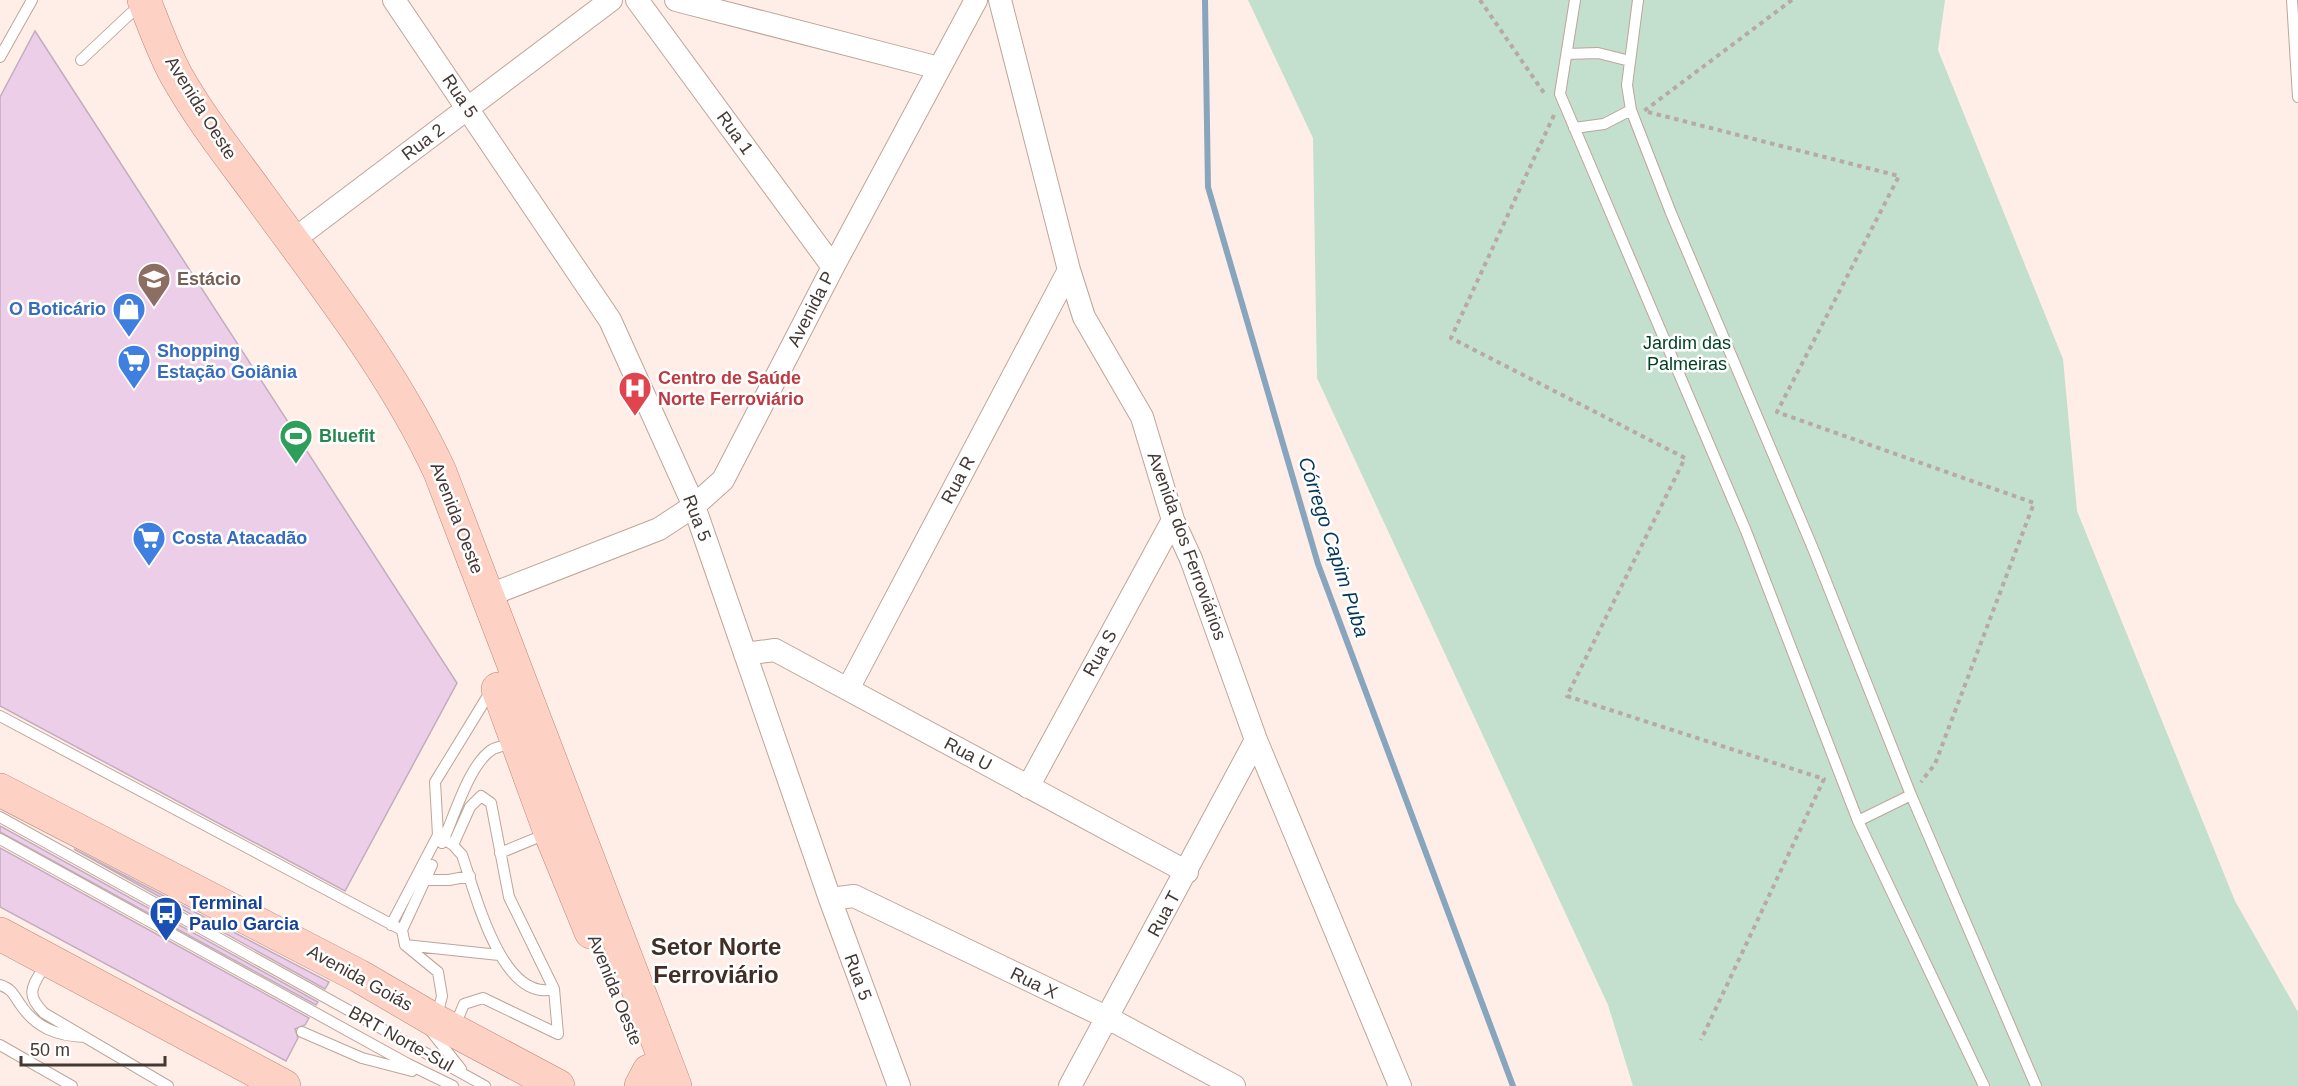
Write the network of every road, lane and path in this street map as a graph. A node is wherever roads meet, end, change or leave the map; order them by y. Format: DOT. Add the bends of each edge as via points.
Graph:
graph roads {
  1 [pos="32,0"];
  2 [pos="394,0"];
  3 [pos="611,0"];
  4 [pos="637,0"];
  5 [pos="676,0"];
  6 [pos="976,0"];
  7 [pos="1000,0"];
  8 [pos="1480,0"];
  9 [pos="1575,0"];
  10 [pos="1638,0"];
  11 [pos="1792,0"];
  12 [pos="2292,0"];
  13 [pos="134,4"];
  14 [pos="1567,54"];
  15 [pos="0,57"];
  16 [pos="81,60"];
  17 [pos="1630,61"];
  18 [pos="939,68"];
  19 [pos="2298,97"];
  20 [pos="1549,101"];
  21 [pos="468,107"];
  22 [pos="1556,110"];
  23 [pos="1631,110"];
  24 [pos="1574,128"];
  25 [pos="292,241"];
  26 [pos="833,267"];
  27 [pos="1069,270"];
  28 [pos="694,506"];
  29 [pos="1173,520"];
  30 [pos="487,596"];
  31 [pos="745,654"];
  32 [pos="495,682"];
  33 [pos="848,690"];
  34 [pos="0,716"];
  35 [pos="1256,740"];
  36 [pos="516,744"];
  37 [pos="1028,787"];
  38 [pos="0,790"];
  39 [pos="1911,795"];
  40 [pos="0,818"];
  41 [pos="1858,821"];
  42 [pos="550,832"];
  43 [pos="0,838"];
  44 [pos="445,839"];
  45 [pos="500,854"];
  46 [pos="1187,873"];
  47 [pos="470,876"];
  48 [pos="421,880"];
  49 [pos="830,899"];
  50 [pos="397,928"];
  51 [pos="0,934"];
  52 [pos="405,945"];
  53 [pos="499,955"];
  54 [pos="48,959"];
  55 [pos="0,985"];
  56 [pos="554,989"];
  57 [pos="1108,1018"];
  58 [pos="435,1020"];
  59 [pos="302,1032"];
  60 [pos="88,1037"];
  61 [pos="1701,1040"];
  62 [pos="0,1045"];
  63 [pos="465,1074"];
  64 [pos="430,1075"];
  65 [pos="655,1082"];
  66 [pos="72,1086"];
  67 [pos="168,1086"];
  68 [pos="284,1086"];
  69 [pos="453,1086"];
  70 [pos="485,1086"];
  71 [pos="558,1086"];
  72 [pos="898,1086"];
  73 [pos="1071,1086"];
  74 [pos="1234,1086"];
  75 [pos="1400,1086"];
  76 [pos="1984,1086"];
  77 [pos="2036,1086"];
  1 -- 15 [label="lane"];
  2 -- 21 [label="street, Rua 5"];
  3 -- 21 [label="street, Rua 2"];
  4 -- 26 [label="street, Rua 1"];
  5 -- 18 [label="street"];
  6 -- 18 [label="street, Avenida P"];
  7 -- 27 [label="street, Avenida dos Ferroviários"];
  8 -- 20 [label="path"];
  9 -- 14 [label="lane"];
  10 -- 17 [label="lane"];
  11 -- 39 [label="path" via="1644,111 1899,176 1777,412 2034,503 1935,764"];
  12 -- 19 [label="lane"];
  13 -- 16 [label="lane"];
  13 -- 25 [label="main road, Avenida Oeste" via="207,125"];
  13 -- 32 [label="main road, Avenida Oeste" via="148,64 168,101 327,324 406,446"];
  14 -- 17 [label="lane" via="1598,53"];
  14 -- 24 [label="lane" via="1560,94"];
  17 -- 23 [label="lane"];
  18 -- 26 [label="street, Avenida P"];
  21 -- 25 [label="street, Rua 2"];
  21 -- 28 [label="street, Rua 5" via="610,320"];
  22 -- 61 [label="path" via="1451,338 1685,458 1567,696 1824,778"];
  23 -- 24 [label="lane" via="1604,124"];
  23 -- 39 [label="lane"];
  24 -- 41 [label="lane" via="1746,531"];
  25 -- 30 [label="main road, Avenida Oeste" via="400,394 440,472"];
  26 -- 28 [label="street, Avenida P" via="723,480"];
  27 -- 29 [label="street, Avenida dos Ferroviários" via="1084,316 1142,417"];
  27 -- 33 [label="street, Rua R"];
  28 -- 30 [label="street, Avenida P" via="659,529"];
  28 -- 31 [label="street, Rua 5"];
  29 -- 35 [label="street, Avenida dos Ferroviários" via="1191,559"];
  29 -- 37 [label="street, Rua S"];
  30 -- 65 [label="main road, Avenida Oeste"];
  31 -- 33 [label="street, Rua U" via="775,650"];
  31 -- 49 [label="street, Rua 5"];
  32 -- 36 [label="main road, Avenida Oeste"];
  32 -- 44 [label="lane" via="435,782"];
  33 -- 37 [label="street, Rua U"];
  34 -- 50 [label="lane"];
  35 -- 46 [label="street, Rua T"];
  35 -- 75 [label="street, Avenida dos Ferroviários"];
  36 -- 42 [label="main road, Avenida Oeste"];
  36 -- 44 [label="lane" via="495,748 484,756"];
  37 -- 46 [label="street, Rua U"];
  38 -- 58 [label="main road, Avenida Goiás" via="359,976"];
  39 -- 41 [label="lane"];
  39 -- 77 [label="lane"];
  40 -- 63 [label="lane, BRT Norte-Sul"];
  41 -- 76 [label="lane"];
  42 -- 45 [label="lane"];
  42 -- 65 [label="main road, Avenida Oeste"];
  43 -- 64 [label="lane"];
  44 -- 45 [label="lane" via="481,796 491,803"];
  44 -- 47 [label="lane" via="462,855"];
  44 -- 48 [label="lane"];
  45 -- 56 [label="lane" via="509,897"];
  46 -- 57 [label="street, Rua T"];
  47 -- 48 [label="lane"];
  47 -- 53 [label="lane"];
  48 -- 50 [label="lane"];
  49 -- 57 [label="street, Rua X" via="854,896"];
  49 -- 72 [label="street, Rua 5"];
  50 -- 52 [label="lane"];
  51 -- 54 [label="main road"];
  52 -- 53 [label="lane"];
  52 -- 58 [label="lane" via="438,972 442,996"];
  53 -- 56 [label="lane" via="523,985"];
  54 -- 60 [label="lane" via="32,989 33,1001 44,1013"];
  54 -- 68 [label="main road"];
  55 -- 60 [label="lane" via="11,989 43,1028 64,1036"];
  56 -- 58 [label="lane" via="558,1034 483,998"];
  57 -- 73 [label="street, Rua T"];
  57 -- 74 [label="street, Rua X"];
  58 -- 63 [label="lane"];
  58 -- 71 [label="main road, Avenida Goiás"];
  59 -- 64 [label="lane" via="362,1058"];
  60 -- 67 [label="lane"];
  62 -- 66 [label="lane"];
  63 -- 70 [label="lane, BRT Norte-Sul"];
  64 -- 69 [label="lane, BRT Norte-Sul"];
}
